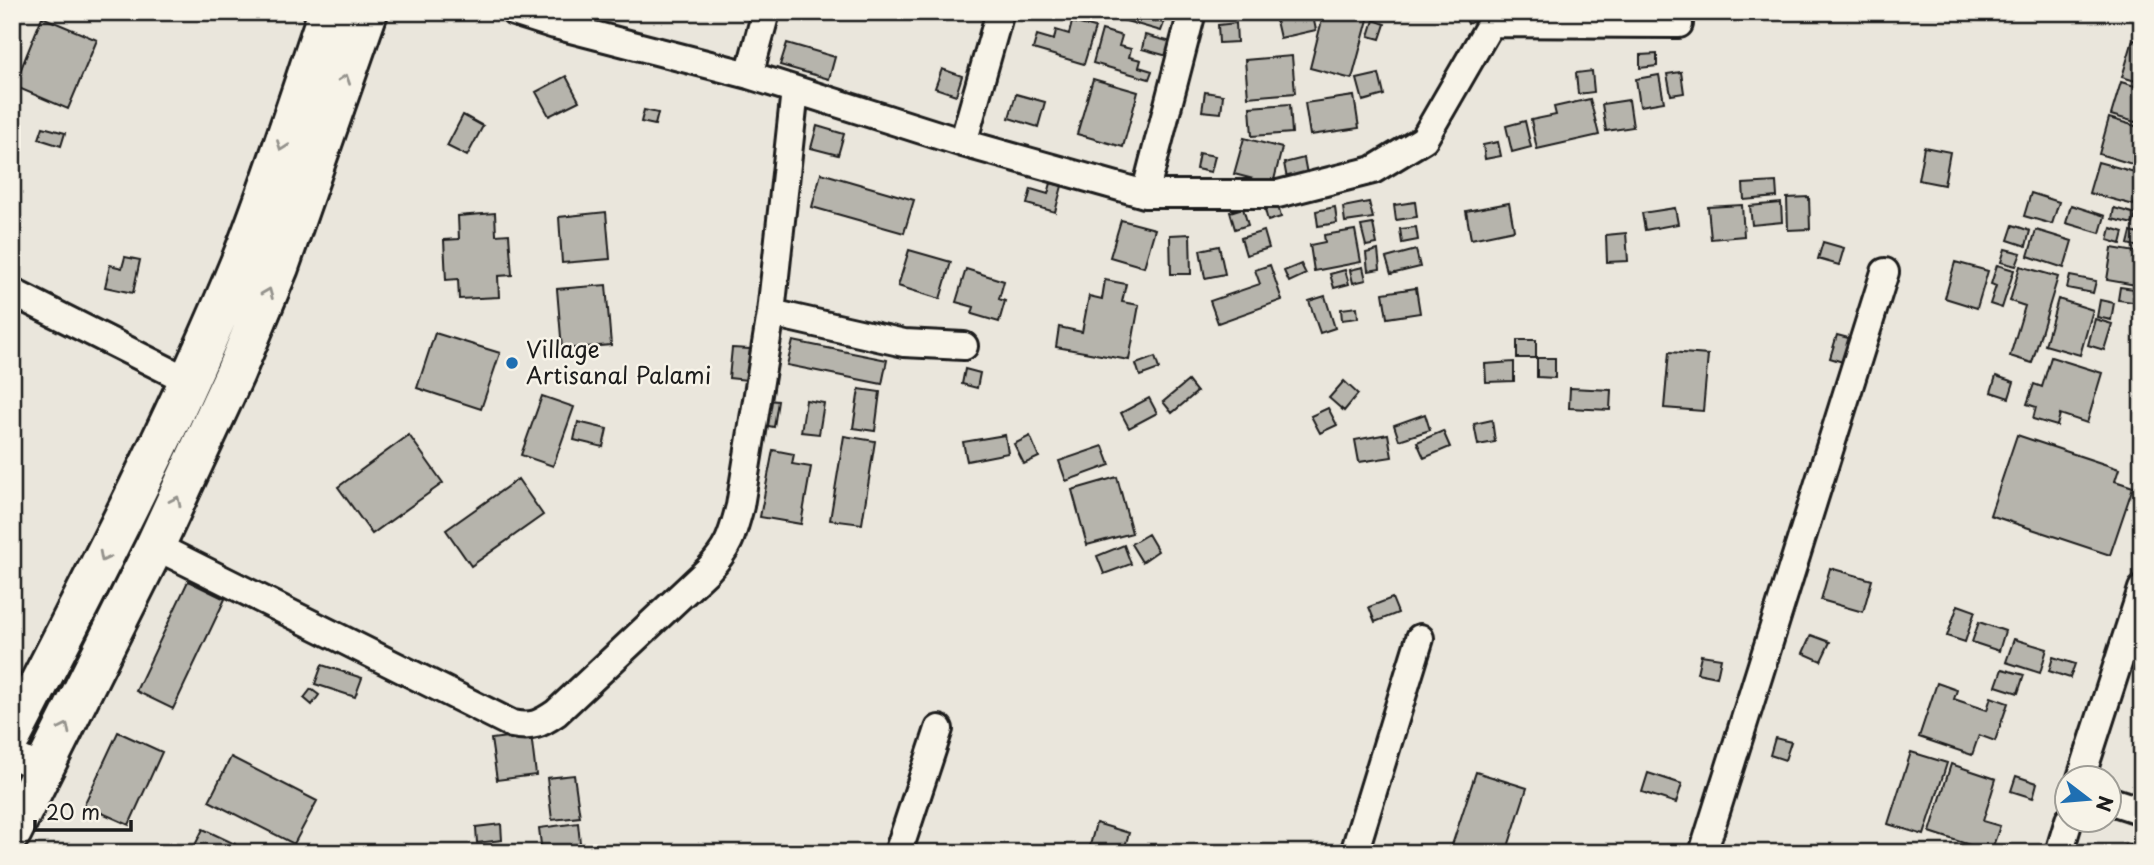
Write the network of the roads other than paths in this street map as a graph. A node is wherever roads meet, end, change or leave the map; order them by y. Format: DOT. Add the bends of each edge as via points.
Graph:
graph roads {
  1 [pos="328,12"];
  2 [pos="368,12"];
  3 [pos="514,12"];
  4 [pos="766,12"];
  5 [pos="1000,12"];
  6 [pos="1192,12"];
  7 [pos="1493,18"];
  8 [pos="1679,24"];
  9 [pos="749,75"];
  10 [pos="795,90"];
  11 [pos="963,143"];
  12 [pos="1144,194"];
  13 [pos="1885,272"];
  14 [pos="12,292"];
  15 [pos="771,313"];
  16 [pos="964,346"];
  17 [pos="189,381"];
  18 [pos="155,546"];
  19 [pos="2142,589"];
  20 [pos="1420,638"];
  21 [pos="939,729"];
  22 [pos="12,736"];
  23 [pos="28,762"];
  24 [pos="2086,764"];
  25 [pos="2122,804"];
  26 [pos="2142,811"];
  27 [pos="12,832"];
  28 [pos="2065,834"];
  29 [pos="898,853"];
  30 [pos="1353,853"];
  31 [pos="1703,853"];
  32 [pos="2059,853"];
  1 -- 17 [label="highway, one-way" via="243,256"];
  18 -- 2 [label="highway, one-way" via="279,267"];
  3 -- 9 [label="street"];
  4 -- 9 [label="street"];
  5 -- 11 [label="street"];
  6 -- 12 [label="street"];
  7 -- 8 [label="street"];
  7 -- 12 [label="street" via="1424,139 1373,170 1278,194"];
  9 -- 10 [label="street"];
  10 -- 11 [label="street"];
  10 -- 15 [label="street"];
  11 -- 12 [label="street"];
  13 -- 31 [label="street"];
  14 -- 17 [label="street"];
  15 -- 16 [label="street" via="904,343"];
  15 -- 18 [label="street" via="740,506 723,554 540,724 512,724"];
  17 -- 22 [label="highway, one-way"];
  23 -- 18 [label="highway, one-way"];
  19 -- 24 [label="street"];
  20 -- 30 [label="street"];
  21 -- 29 [label="street"];
  23 -- 27 [label="highway"];
  25 -- 26 [label="street"];
  28 -- 32 [label="street"];
}
